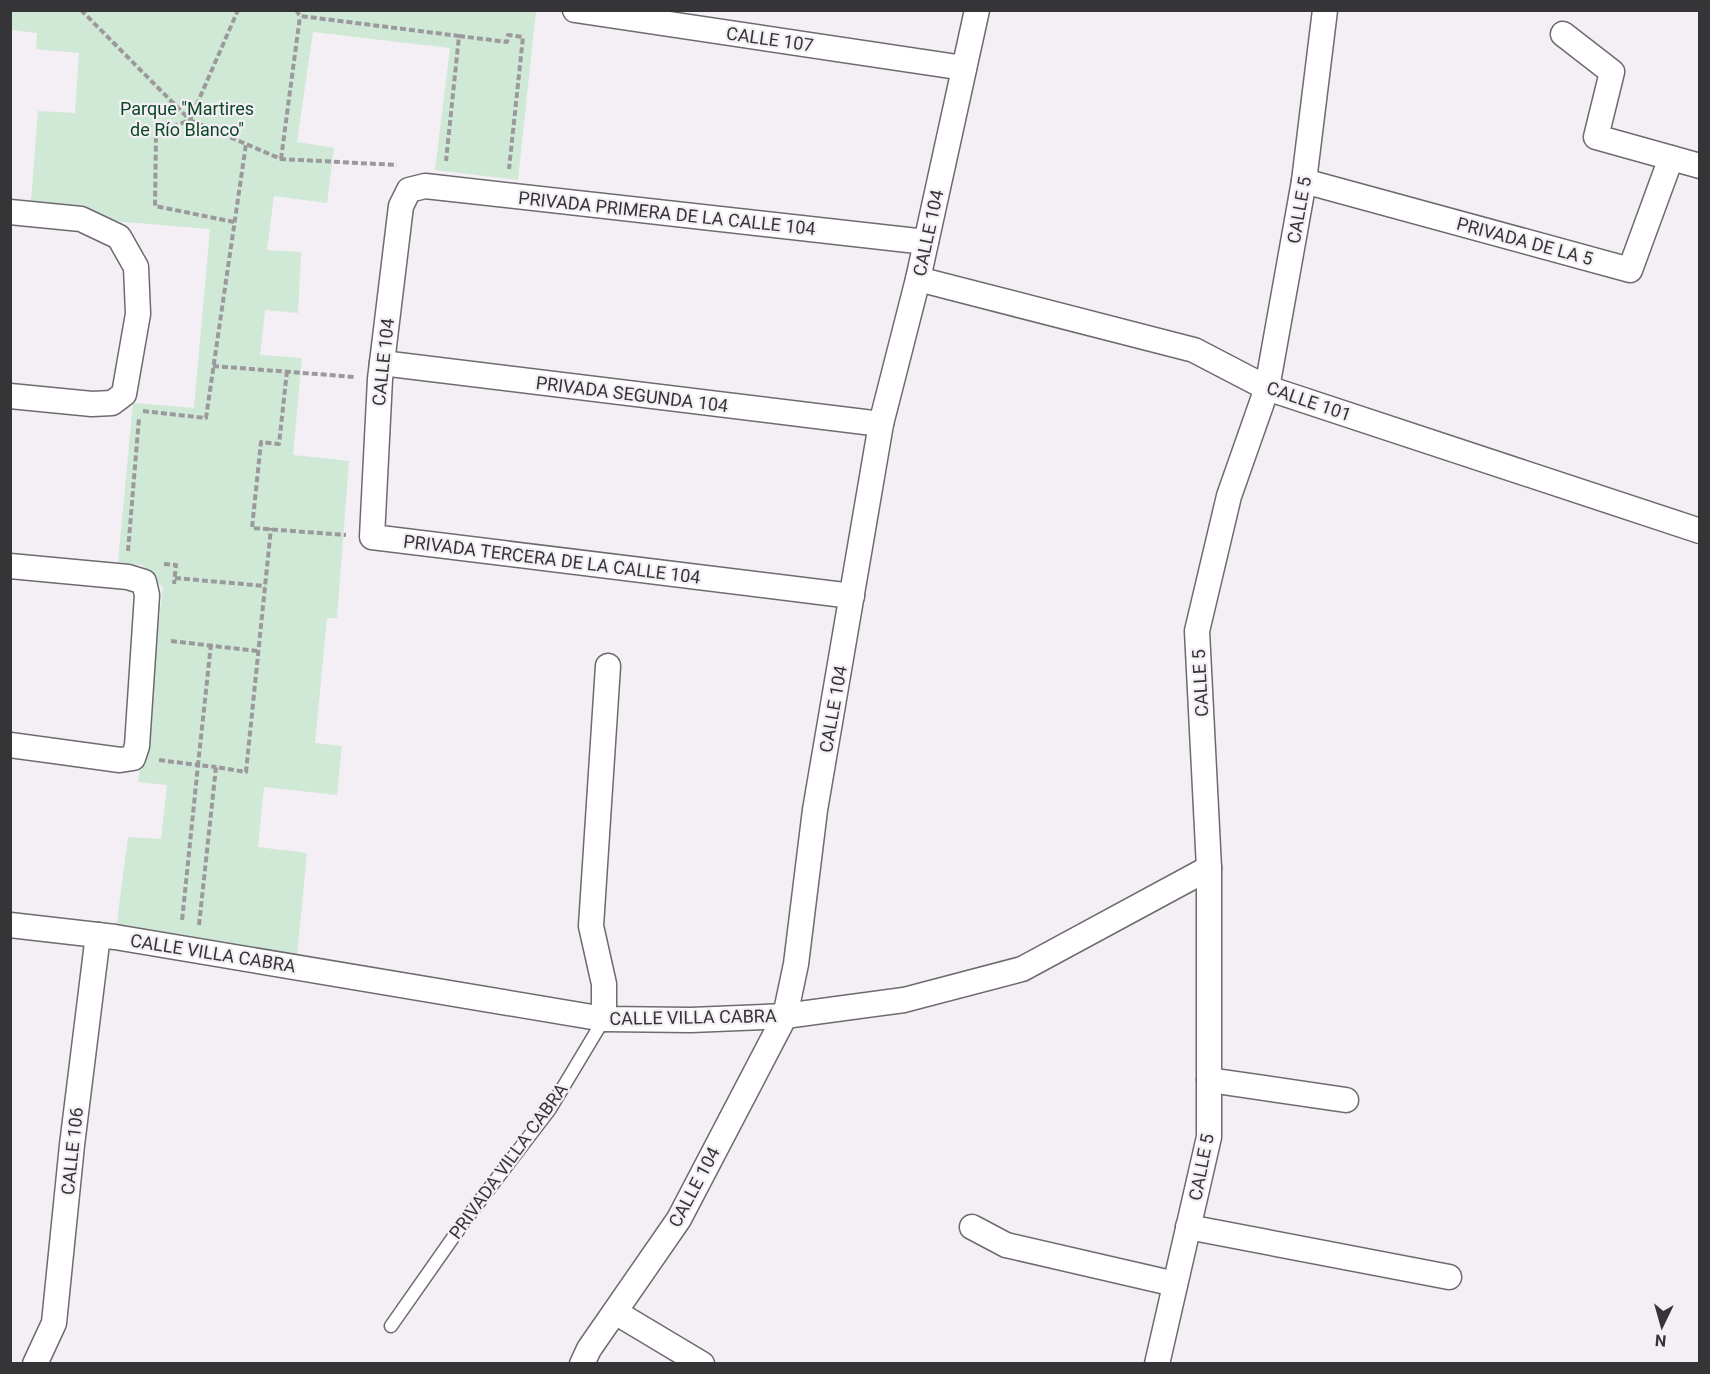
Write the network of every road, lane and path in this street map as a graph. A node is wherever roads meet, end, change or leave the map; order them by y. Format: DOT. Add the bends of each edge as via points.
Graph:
graph roads {
  1 [pos="81,10"];
  2 [pos="238,10"];
  3 [pos="296,10"];
  4 [pos="575,10"];
  5 [pos="977,10"];
  6 [pos="1325,10"];
  7 [pos="300,16"];
  8 [pos="1563,33"];
  9 [pos="459,36"];
  10 [pos="964,68"];
  11 [pos="190,120"];
  12 [pos="246,144"];
  13 [pos="1671,158"];
  14 [pos="281,159"];
  15 [pos="446,165"];
  16 [pos="1700,166"];
  17 [pos="498,169"];
  18 [pos="1304,181"];
  19 [pos="417,188"];
  20 [pos="10,212"];
  21 [pos="234,222"];
  22 [pos="926,242"];
  23 [pos="918,279"];
  24 [pos="213,366"];
  25 [pos="287,371"];
  26 [pos="381,371"];
  27 [pos="1267,388"];
  28 [pos="10,396"];
  29 [pos="881,424"];
  30 [pos="271,528"];
  31 [pos="1700,531"];
  32 [pos="372,537"];
  33 [pos="127,560"];
  34 [pos="10,566"];
  35 [pos="150,573"];
  36 [pos="265,586"];
  37 [pos="852,596"];
  38 [pos="167,641"];
  39 [pos="211,644"];
  40 [pos="257,651"];
  41 [pos="608,666"];
  42 [pos="10,745"];
  43 [pos="143,759"];
  44 [pos="198,765"];
  45 [pos="216,767"];
  46 [pos="1209,868"];
  47 [pos="10,925"];
  48 [pos="98,935"];
  49 [pos="785,1016"];
  50 [pos="604,1019"];
  51 [pos="1209,1080"];
  52 [pos="1346,1100"];
  53 [pos="972,1227"];
  54 [pos="1188,1227"];
  55 [pos="1449,1277"];
  56 [pos="1175,1284"];
  57 [pos="615,1312"];
  58 [pos="391,1326"];
  59 [pos="34,1364"];
  60 [pos="582,1364"];
  61 [pos="702,1364"];
  62 [pos="1157,1364"];
  1 -- 11 [label="path"];
  2 -- 11 [label="path"];
  3 -- 7 [label="path"];
  4 -- 10 [label="street, CALLE 107"];
  5 -- 10 [label="street, CALLE 104"];
  6 -- 18 [label="street, CALLE 5"];
  7 -- 9 [label="path"];
  7 -- 14 [label="path"];
  8 -- 13 [label="street" via="1612,72 1596,137"];
  9 -- 15 [label="path"];
  9 -- 17 [label="path" via="507,42 508,35 523,37 509,170"];
  10 -- 22 [label="street, CALLE 104"];
  11 -- 12 [label="path"];
  11 -- 21 [label="path" via="156,133 154,206"];
  12 -- 14 [label="path"];
  12 -- 21 [label="path"];
  13 -- 16 [label="street"];
  13 -- 18 [label="street, PRIVADA DE LA 5" via="1630,270"];
  14 -- 19 [label="path" via="427,167"];
  18 -- 27 [label="street, CALLE 5"];
  19 -- 22 [label="street, PRIVADA PRIMERA DE LA CALLE 104"];
  19 -- 26 [label="street, CALLE 104" via="401,206"];
  20 -- 28 [label="street" via="81,219 119,237 136,267 138,314 124,394 112,404"];
  21 -- 24 [label="path"];
  22 -- 23 [label="street, CALLE 104"];
  23 -- 27 [label="street, CALLE 101" via="1194,350"];
  23 -- 29 [label="street, CALLE 104"];
  24 -- 25 [label="path"];
  24 -- 33 [label="path" via="206,418 140,411"];
  25 -- 26 [label="path"];
  25 -- 30 [label="path" via="279,444 261,442 252,528"];
  26 -- 29 [label="street, PRIVADA SEGUNDA 104"];
  26 -- 32 [label="street, CALLE 104"];
  27 -- 31 [label="street, CALLE 101"];
  27 -- 46 [label="street, CALLE 5" via="1229,496 1197,631"];
  29 -- 37 [label="street, CALLE 104"];
  30 -- 32 [label="path"];
  30 -- 36 [label="path"];
  32 -- 37 [label="street, PRIVADA TERCERA DE LA CALLE 104"];
  34 -- 35 [label="street" via="128,577"];
  35 -- 36 [label="path" via="176,565 175,578"];
  35 -- 43 [label="street" via="137,746"];
  36 -- 40 [label="path"];
  37 -- 49 [label="street, CALLE 104"];
  38 -- 39 [label="path"];
  39 -- 40 [label="path"];
  39 -- 44 [label="path"];
  40 -- 45 [label="path" via="246,772"];
  41 -- 50 [label="street" via="591,926 604,984"];
  42 -- 43 [label="street" via="120,760"];
  43 -- 44 [label="path"];
  44 -- 45 [label="path"];
  44 -- 45 [label="path" via="181,924 199,926"];
  46 -- 49 [label="street, CALLE VILLA CABRA" via="1022,969 904,1000"];
  46 -- 51 [label="street, CALLE 5"];
  47 -- 48 [label="street, CALLE VILLA CABRA"];
  48 -- 50 [label="street, CALLE VILLA CABRA"];
  48 -- 59 [label="street, CALLE 106" via="54,1323"];
  49 -- 50 [label="street, CALLE VILLA CABRA"];
  49 -- 57 [label="street, CALLE 104" via="679,1219"];
  50 -- 58 [label="lane, PRIVADA VILLA CABRA" via="549,1109"];
  51 -- 52 [label="street"];
  51 -- 54 [label="street, CALLE 5" via="1209,1137"];
  53 -- 56 [label="street" via="1006,1245"];
  54 -- 55 [label="street"];
  54 -- 56 [label="street, CALLE 5"];
  56 -- 62 [label="street, CALLE 5"];
  57 -- 60 [label="street, CALLE 104"];
  57 -- 61 [label="street"];
}
